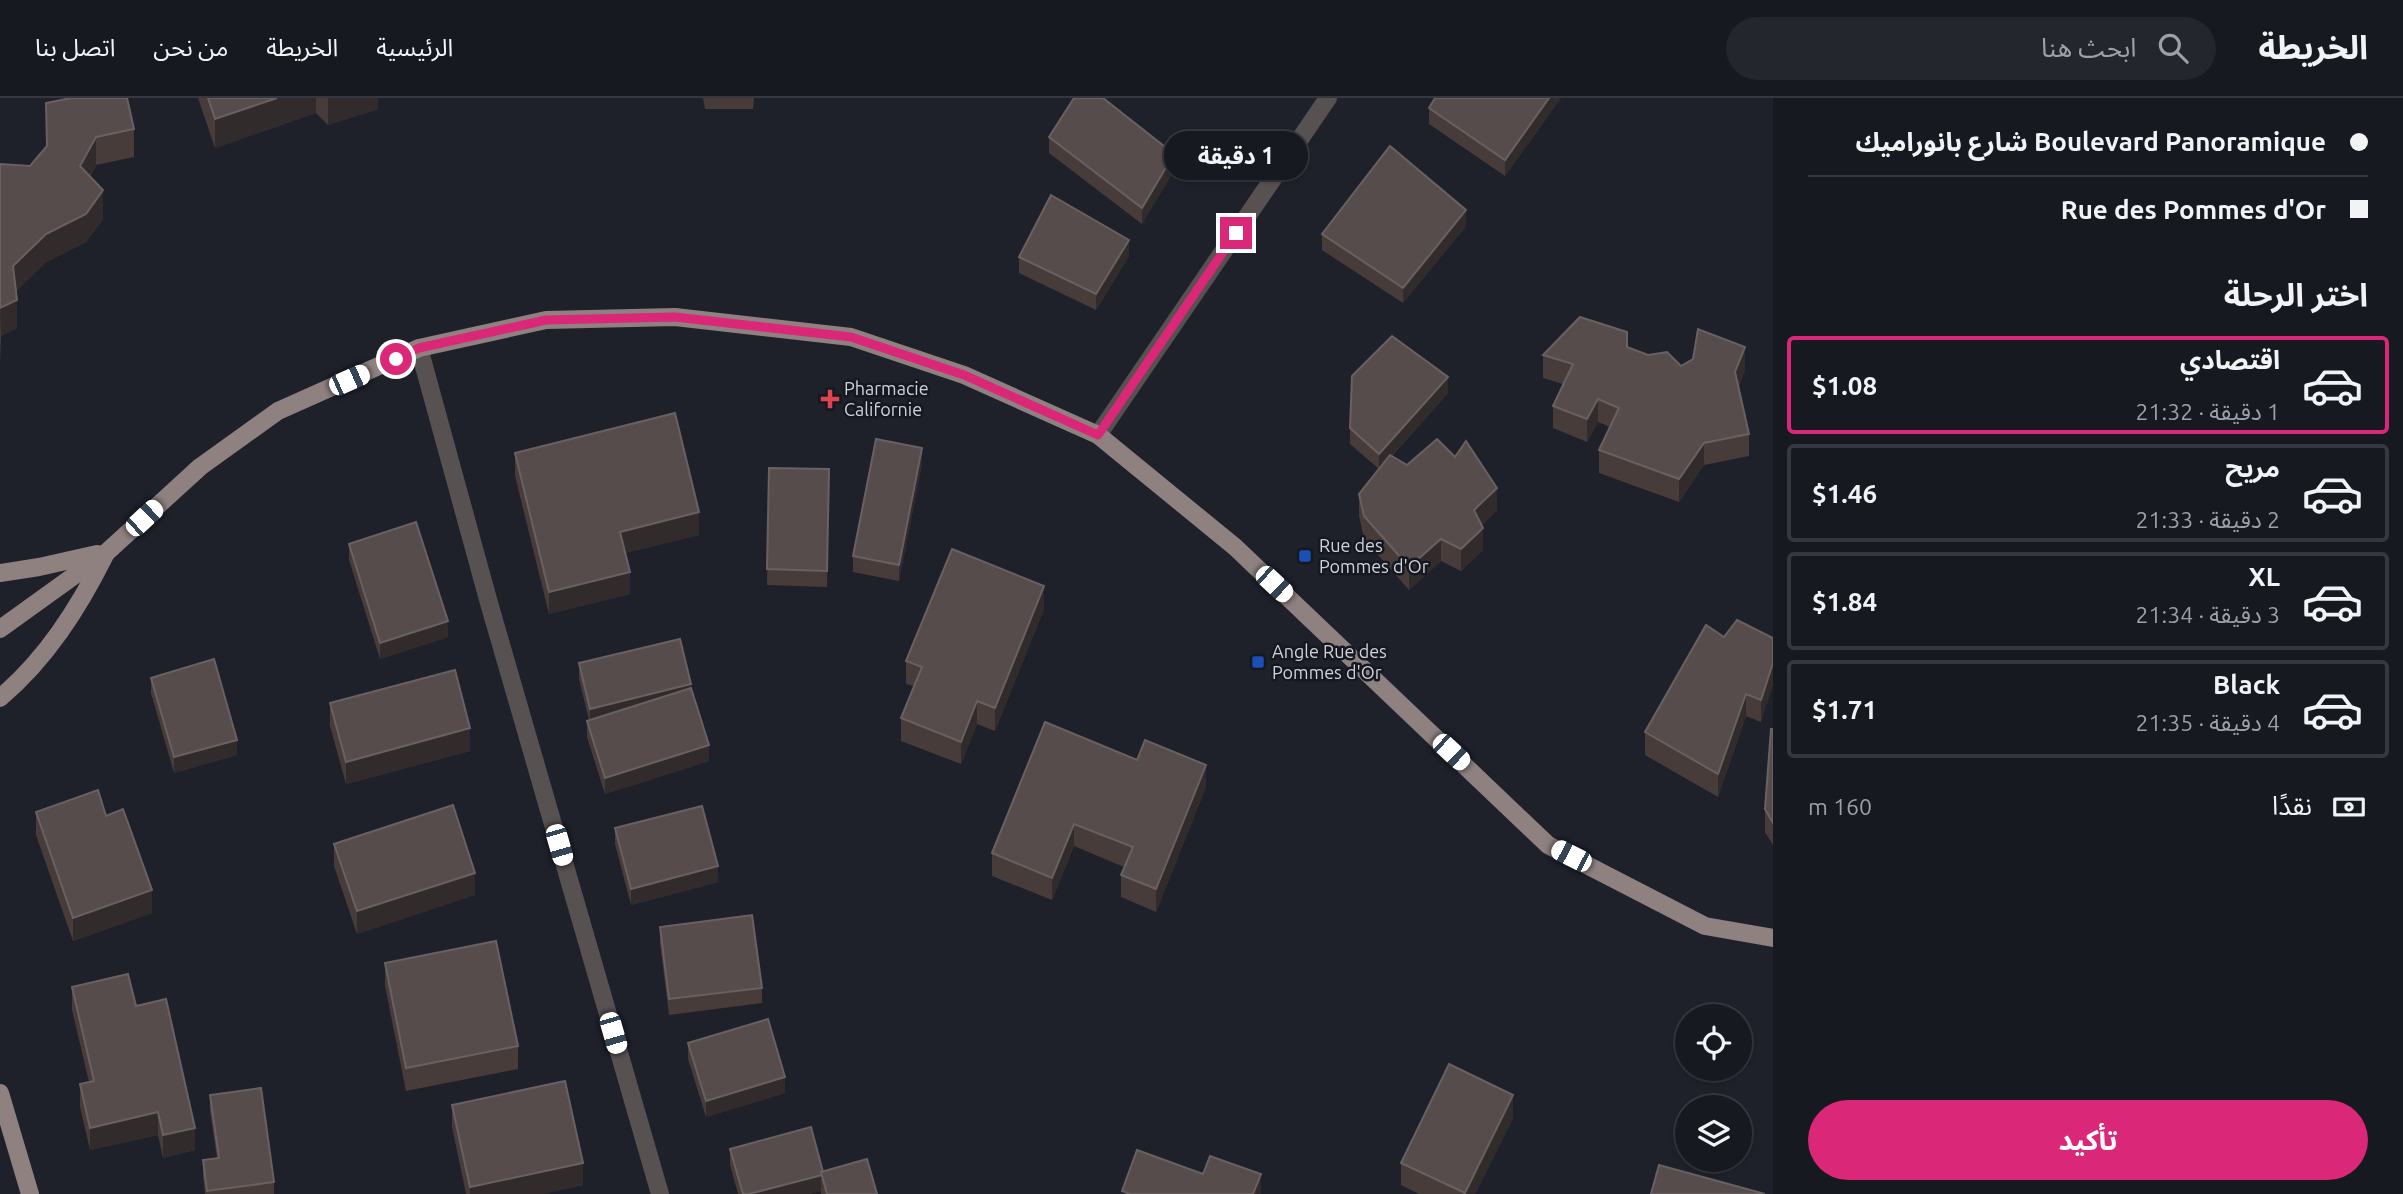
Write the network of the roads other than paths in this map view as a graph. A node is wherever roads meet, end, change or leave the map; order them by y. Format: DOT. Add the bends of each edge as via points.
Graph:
graph roads {
  1 [pos="1328,98"];
  2 [pos="419,348"];
  3 [pos="1098,435"];
  4 [pos="107,552"];
  5 [pos="0,573"];
  6 [pos="0,629"];
  7 [pos="0,698"];
  8 [pos="1773,939"];
  9 [pos="0,1093"];
  10 [pos="30,1194"];
  11 [pos="660,1194"];
  1 -- 3 [label="street"];
  2 -- 3 [label="main road" via="546,320 572,319 675,317 851,337 964,375"];
  2 -- 4 [label="main road" via="278,411 200,467"];
  2 -- 11 [label="street"];
  3 -- 8 [label="main road" via="1235,547 1549,845 1705,926"];
  4 -- 5 [label="main road"];
  4 -- 6 [label="main road"];
  4 -- 7 [label="main road" via="61,632"];
  9 -- 10 [label="main road"];
}
